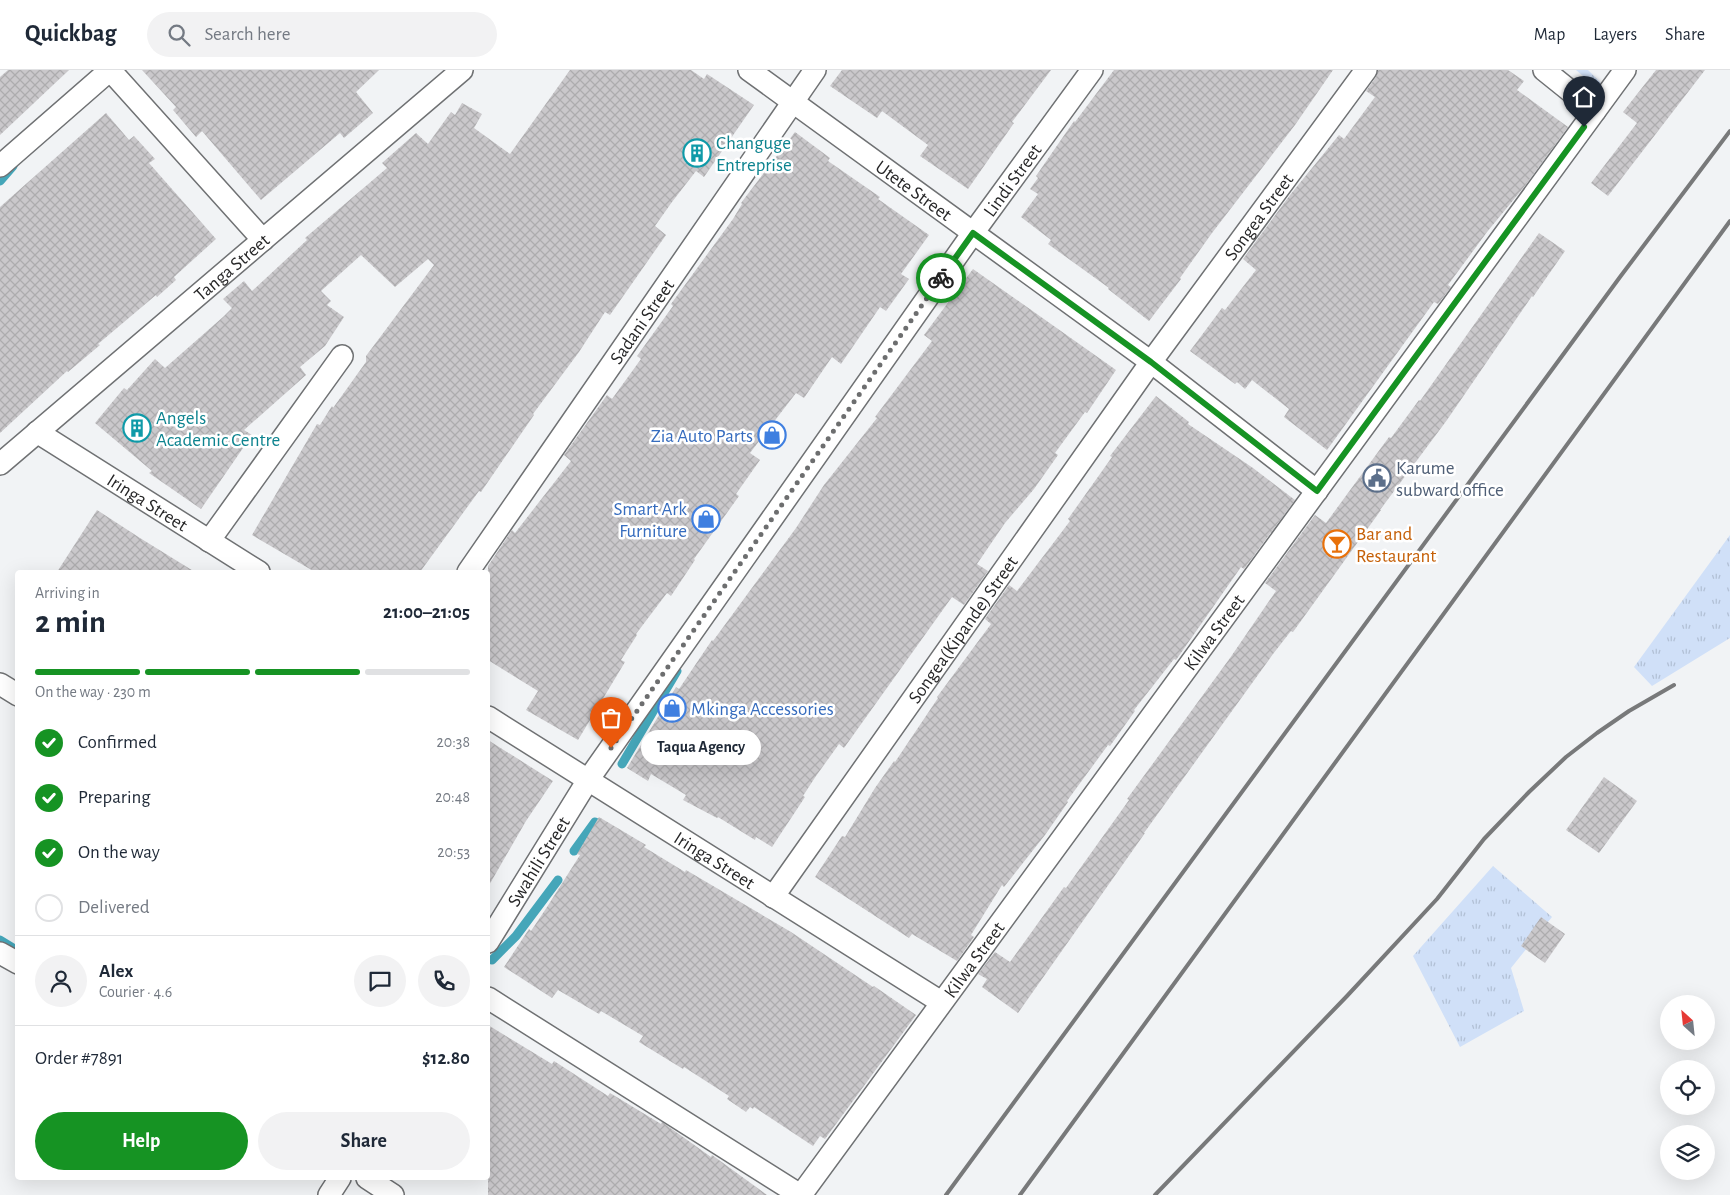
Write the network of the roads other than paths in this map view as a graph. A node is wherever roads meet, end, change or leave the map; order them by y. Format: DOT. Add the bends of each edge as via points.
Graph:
graph roads {
  1 [pos="110,70"];
  2 [pos="462,70"];
  3 [pos="749,70"];
  4 [pos="815,70"];
  5 [pos="1092,70"];
  6 [pos="1366,70"];
  7 [pos="1544,70"];
  8 [pos="1625,70"];
  9 [pos="793,102"];
  10 [pos="1595,111"];
  11 [pos="0,166"];
  12 [pos="973,233"];
  13 [pos="263,240"];
  14 [pos="342,356"];
  15 [pos="1151,362"];
  16 [pos="37,432"];
  17 [pos="0,464"];
  18 [pos="1317,491"];
  19 [pos="209,541"];
  20 [pos="256,570"];
  21 [pos="469,570"];
  22 [pos="0,684"];
  23 [pos="15,693"];
  24 [pos="490,717"];
  25 [pos="588,780"];
  26 [pos="773,897"];
  27 [pos="490,939"];
  28 [pos="0,952"];
  29 [pos="15,961"];
  30 [pos="490,999"];
  31 [pos="941,1002"];
  32 [pos="339,1180"];
  33 [pos="370,1180"];
  34 [pos="329,1195"];
  35 [pos="394,1195"];
  36 [pos="800,1195"];
  1 -- 11 [label="street"];
  1 -- 13 [label="street"];
  2 -- 13 [label="street, Tanga Street"];
  3 -- 9 [label="street, Utete Street"];
  4 -- 9 [label="street, Sadani Street"];
  5 -- 12 [label="street, Lindi Street"];
  6 -- 15 [label="street, Songea Street"];
  7 -- 10 [label="street"];
  8 -- 10 [label="street, Kilwa Street"];
  9 -- 12 [label="street, Utete Street"];
  9 -- 21 [label="street, Sadani Street"];
  10 -- 18 [label="street, Kilwa Street"];
  12 -- 15 [label="street, Utete Street"];
  12 -- 25 [label="street, Lindi Street"];
  13 -- 16 [label="street, Tanga Street"];
  14 -- 19 [label="street"];
  15 -- 18 [label="street, Utete Street"];
  15 -- 26 [label="street, Songea(Kipande) Street"];
  16 -- 17 [label="street, Tanga Street"];
  16 -- 19 [label="street, Iringa Street"];
  18 -- 31 [label="street, Kilwa Street"];
  19 -- 20 [label="street, Iringa Street"];
  22 -- 23 [label="street"];
  24 -- 25 [label="street, Iringa Street"];
  25 -- 26 [label="street, Iringa Street"];
  25 -- 27 [label="street, Swahili Street"];
  26 -- 31 [label="street, Iringa Street"];
  28 -- 29 [label="street"];
  30 -- 36 [label="street"];
  31 -- 36 [label="street, Kilwa Street"];
  32 -- 34 [label="street"];
  33 -- 35 [label="street"];
}
